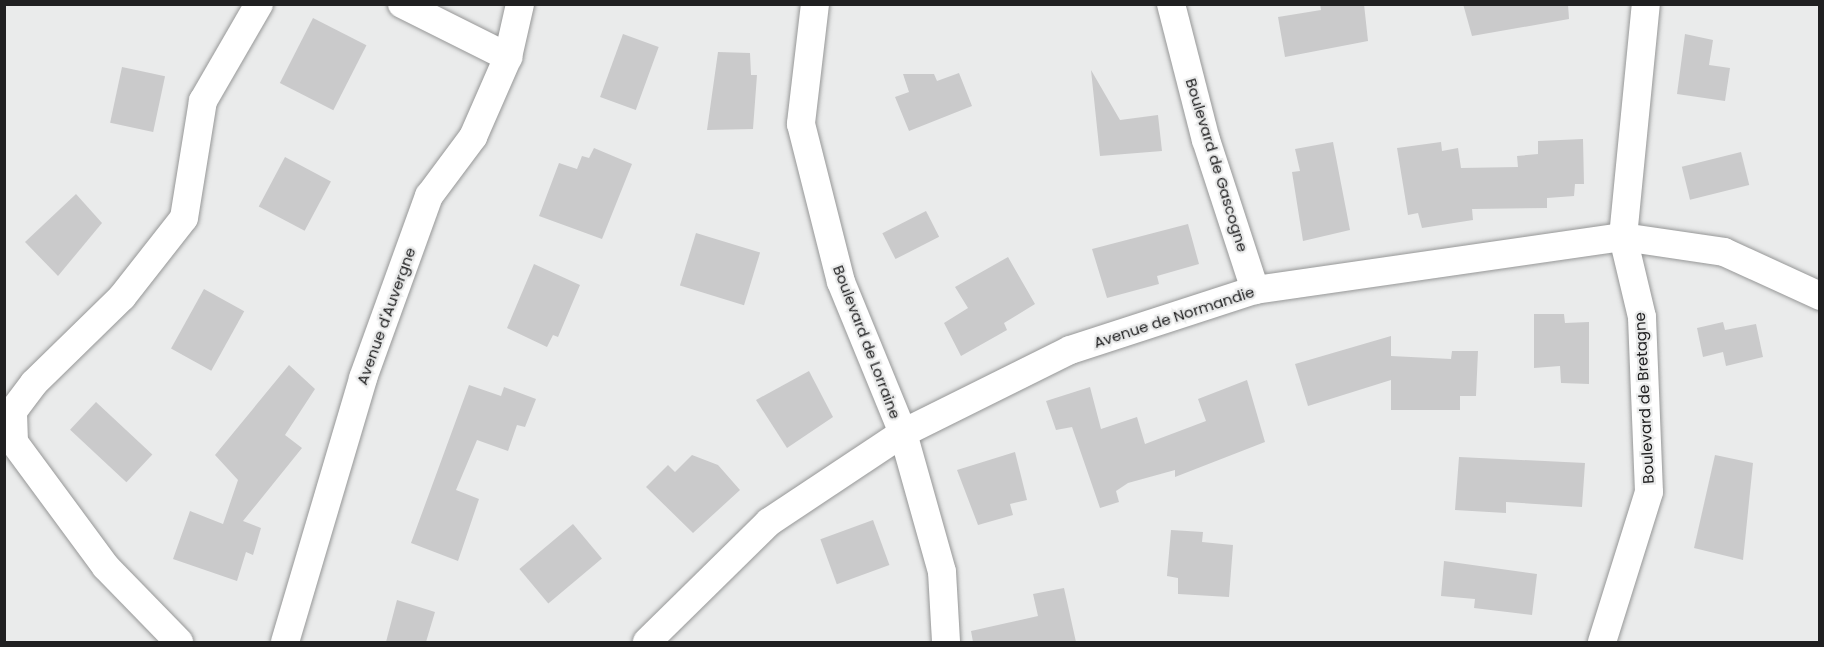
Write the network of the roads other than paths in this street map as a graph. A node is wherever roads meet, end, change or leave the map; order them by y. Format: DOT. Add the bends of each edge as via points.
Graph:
graph roads {
  1 [pos="259,4"];
  2 [pos="402,4"];
  3 [pos="520,4"];
  4 [pos="815,4"];
  5 [pos="1171,4"];
  6 [pos="1646,4"];
  7 [pos="508,57"];
  8 [pos="1623,237"];
  9 [pos="1256,290"];
  10 [pos="1820,296"];
  11 [pos="903,433"];
  12 [pos="179,642"];
  13 [pos="285,642"];
  14 [pos="647,642"];
  15 [pos="946,642"];
  16 [pos="1602,642"];
  1 -- 12 [label="street" via="203,101 184,218 122,297 34,383 13,411 14,442 106,567"];
  2 -- 7 [label="street"];
  3 -- 7 [label="street, Avenue d'Auvergne"];
  4 -- 11 [label="street, Boulevard de Lorraine" via="801,124 841,282"];
  5 -- 9 [label="street, Boulevard de Gascogne" via="1206,140"];
  6 -- 8 [label="street, Boulevard de Bretagne"];
  7 -- 13 [label="street, Avenue d'Auvergne" via="473,137 429,196 363,378"];
  8 -- 9 [label="street, Avenue de Normandie"];
  8 -- 10 [label="street, Avenue de Normandie" via="1724,252"];
  8 -- 16 [label="street, Boulevard de Bretagne" via="1642,317 1649,492"];
  9 -- 11 [label="street, Avenue de Normandie" via="1070,350"];
  11 -- 14 [label="street, Avenue de Normandie" via="768,522"];
  11 -- 15 [label="street, Boulevard de Lorraine" via="942,572"];
}
